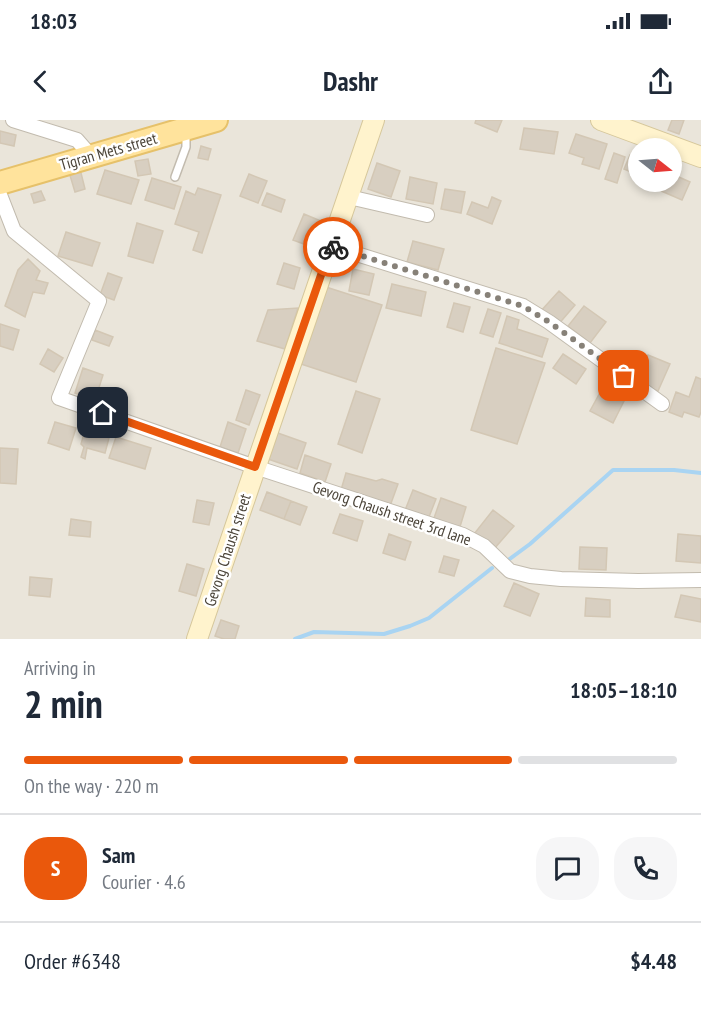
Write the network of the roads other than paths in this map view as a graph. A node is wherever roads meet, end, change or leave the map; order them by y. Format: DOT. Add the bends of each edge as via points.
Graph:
graph roads {
  1 [pos="13,120"];
  2 [pos="216,120"];
  3 [pos="374,120"];
  4 [pos="601,120"];
  5 [pos="626,124"];
  6 [pos="185,129"];
  7 [pos="91,156"];
  8 [pos="701,157"];
  9 [pos="175,177"];
  10 [pos="0,183"];
  11 [pos="0,195"];
  12 [pos="349,197"];
  13 [pos="427,215"];
  14 [pos="331,246"];
  15 [pos="662,404"];
  16 [pos="255,467"];
  17 [pos="701,580"];
  18 [pos="197,639"];
  1 -- 7 [label="street" via="77,140"];
  2 -- 6 [label="main road, Tigran Mets street"];
  3 -- 12 [label="main road, Gevorg Chaush street"];
  4 -- 5 [label="main road"];
  5 -- 8 [label="main road"];
  6 -- 7 [label="main road, Tigran Mets street"];
  6 -- 9 [label="lane" via="186,147"];
  7 -- 10 [label="main road, Tigran Mets street"];
  11 -- 16 [label="street, Gevorg Chaush street 3rd lane" via="14,231 99,301 59,398"];
  12 -- 13 [label="street"];
  12 -- 14 [label="main road, Gevorg Chaush street"];
  14 -- 15 [label="street" via="523,306"];
  14 -- 16 [label="main road, Gevorg Chaush street"];
  16 -- 17 [label="street, Gevorg Chaush street 3rd lane" via="463,535 484,546 510,571 530,576 638,582"];
  16 -- 18 [label="main road, Gevorg Chaush street"];
}
